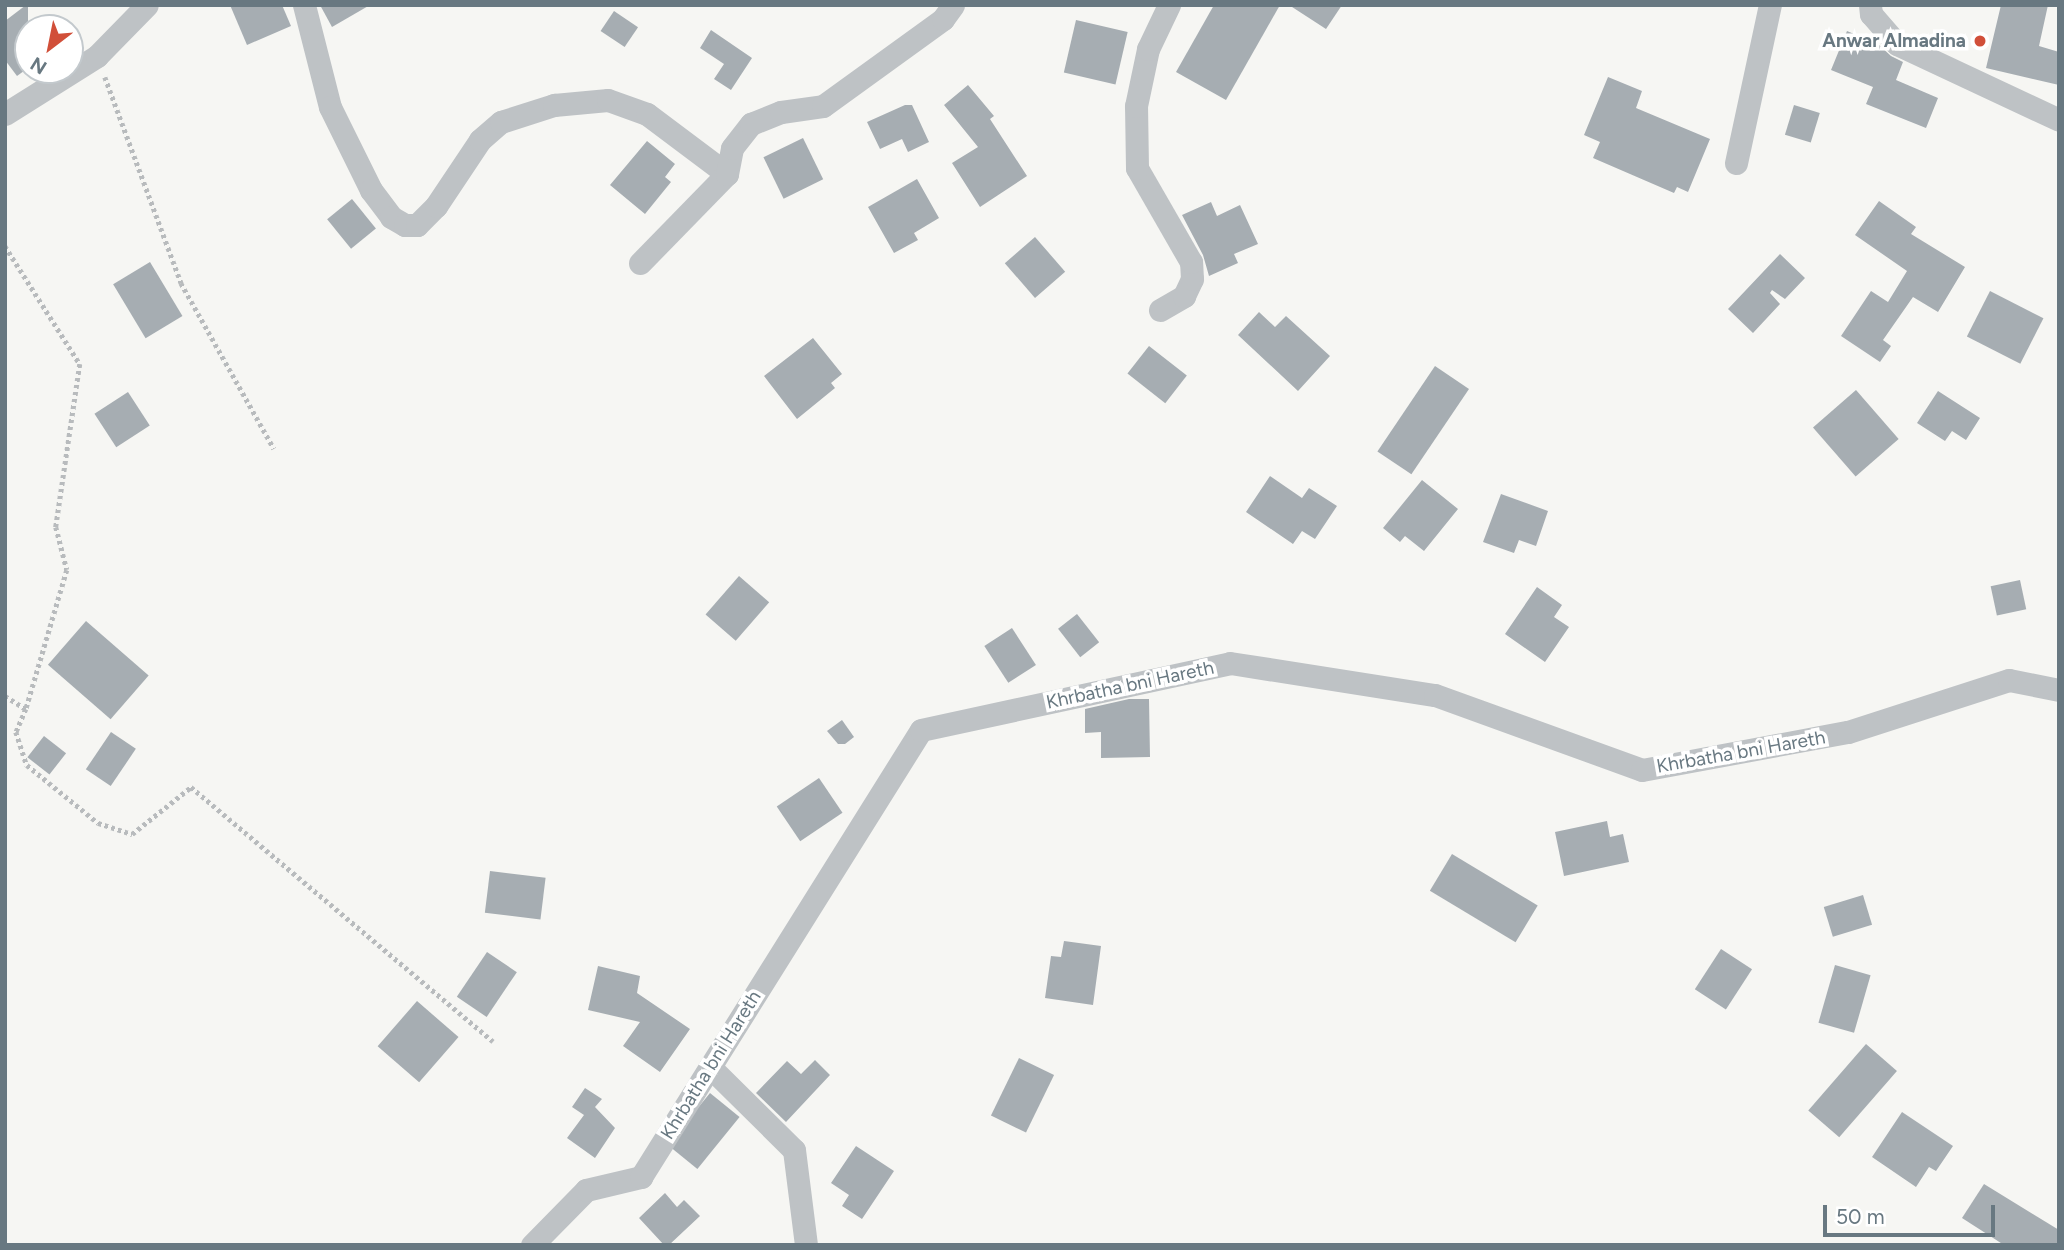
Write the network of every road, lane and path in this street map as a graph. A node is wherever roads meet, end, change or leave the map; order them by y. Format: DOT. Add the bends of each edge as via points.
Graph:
graph roads {
  1 [pos="147,5"];
  2 [pos="304,5"];
  3 [pos="953,5"];
  4 [pos="1169,5"];
  5 [pos="1770,5"];
  6 [pos="1870,5"];
  7 [pos="97,56"];
  8 [pos="5,114"];
  9 [pos="2059,120"];
  10 [pos="1736,163"];
  11 [pos="727,174"];
  12 [pos="5,246"];
  13 [pos="640,263"];
  14 [pos="1160,310"];
  15 [pos="274,449"];
  16 [pos="2059,690"];
  17 [pos="5,696"];
  18 [pos="26,709"];
  19 [pos="492,1041"];
  20 [pos="710,1067"];
  21 [pos="532,1245"];
  22 [pos="806,1245"];
  1 -- 7 [label="street"];
  2 -- 11 [label="street" via="330,107 371,190 391,217 405,225 417,225 436,206 480,140 501,122 554,105 608,100 647,114"];
  3 -- 11 [label="street" via="943,19 823,106 781,112 751,124 732,148"];
  4 -- 14 [label="street" via="1148,49 1136,106 1137,168 1191,262 1192,279 1184,296"];
  5 -- 10 [label="street"];
  6 -- 9 [label="street" via="1871,13 1897,44"];
  7 -- 8 [label="street"];
  7 -- 15 [label="path" via="181,283"];
  11 -- 13 [label="street"];
  12 -- 18 [label="path" via="80,364 56,527 67,570"];
  16 -- 20 [label="street, Khrbatha bni Hareth" via="2009,680 1848,732 1642,770 1435,695 1230,663 921,730"];
  17 -- 18 [label="path"];
  18 -- 19 [label="path" via="16,732 27,765 98,823 132,834 191,787"];
  20 -- 21 [label="street, Khrbatha bni Hareth" via="641,1177 586,1190"];
  20 -- 22 [label="street" via="794,1150"];
}
